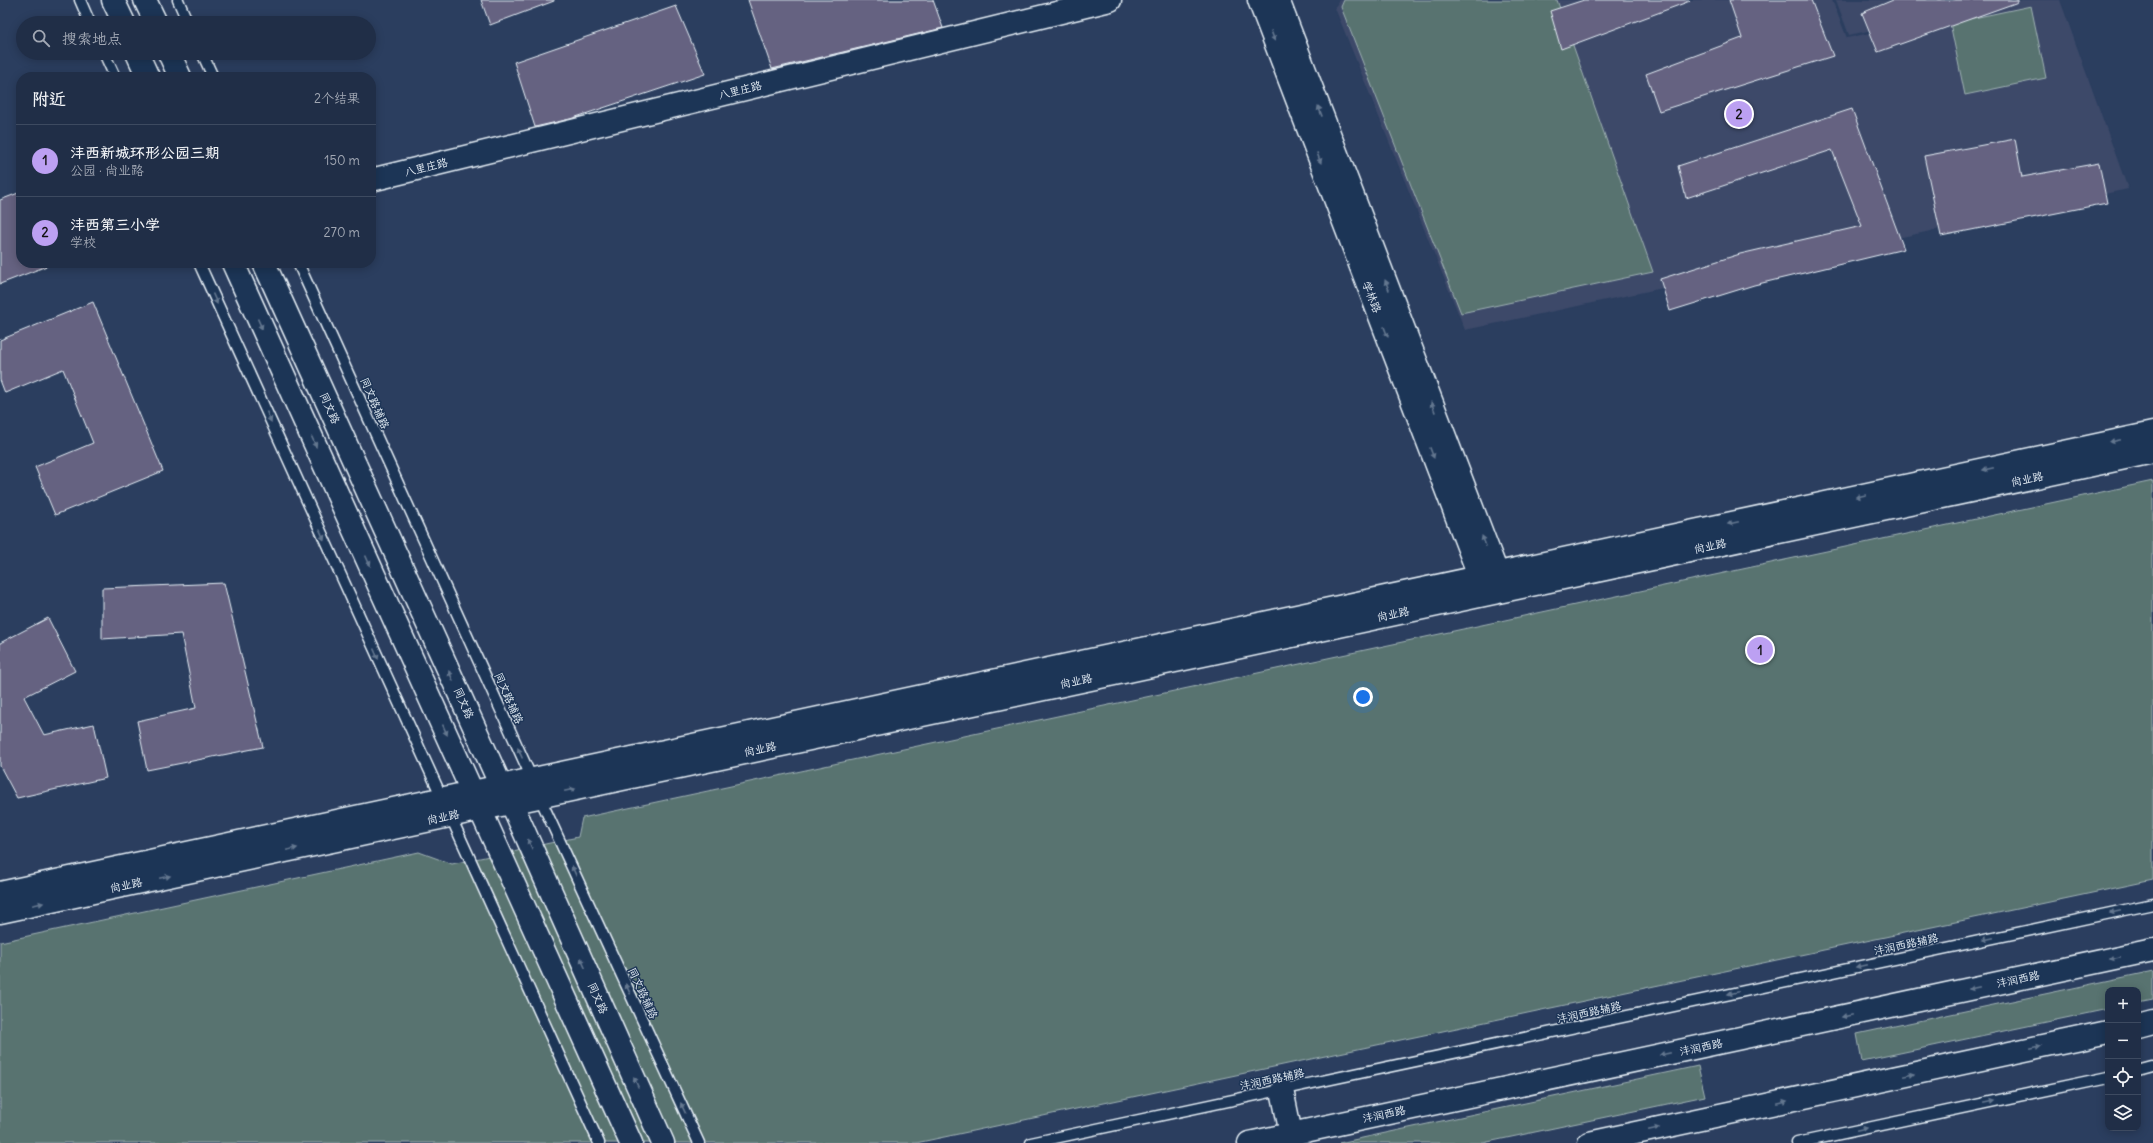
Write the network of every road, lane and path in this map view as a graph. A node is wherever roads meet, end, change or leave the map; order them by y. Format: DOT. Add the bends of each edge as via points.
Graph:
graph roads {
  1 [pos="80,0"];
  2 [pos="113,0"];
  3 [pos="145,0"];
  4 [pos="178,0"];
  5 [pos="1110,0"];
  6 [pos="1259,0"];
  7 [pos="1278,0"];
  8 [pos="87,16"];
  9 [pos="121,16"];
  10 [pos="153,16"];
  11 [pos="185,16"];
  12 [pos="107,60"];
  13 [pos="140,60"];
  14 [pos="172,60"];
  15 [pos="205,60"];
  16 [pos="112,72"];
  17 [pos="146,72"];
  18 [pos="178,72"];
  19 [pos="211,72"];
  20 [pos="376,179"];
  21 [pos="201,268"];
  22 [pos="235,268"];
  23 [pos="270,268"];
  24 [pos="300,268"];
  25 [pos="2153,433"];
  26 [pos="2153,452"];
  27 [pos="1491,584"];
  28 [pos="536,787"];
  29 [pos="506,794"];
  30 [pos="477,800"];
  31 [pos="446,807"];
  32 [pos="0,893"];
  33 [pos="2153,904"];
  34 [pos="0,912"];
  35 [pos="2153,950"];
  36 [pos="2153,1022"];
  37 [pos="2141,1025"];
  38 [pos="2105,1033"];
  39 [pos="2153,1068"];
  40 [pos="2141,1070"];
  41 [pos="2105,1078"];
  42 [pos="1282,1090"];
  43 [pos="1291,1134"];
  44 [pos="629,1141"];
  45 [pos="599,1143"];
  46 [pos="663,1143"];
  47 [pos="699,1143"];
  48 [pos="1031,1143"];
  49 [pos="1249,1143"];
  50 [pos="1589,1143"];
  51 [pos="1797,1143"];
  1 -- 8 [label="lane"];
  2 -- 9 [label="street"];
  3 -- 10 [label="street"];
  4 -- 11 [label="lane"];
  5 -- 20 [label="street, 八里庄路"];
  6 -- 27 [label="street, 学林路, one-way"];
  27 -- 7 [label="street, 学林路, one-way"];
  12 -- 16 [label="lane"];
  13 -- 17 [label="street"];
  14 -- 18 [label="street"];
  15 -- 19 [label="lane"];
  21 -- 31 [label="lane, one-way"];
  22 -- 30 [label="street, one-way"];
  29 -- 23 [label="street, 同文路, one-way"];
  28 -- 24 [label="lane, 同文路辅路, one-way"];
  25 -- 27 [label="street, 尚业路, one-way"];
  26 -- 27 [label="street, 尚业路"];
  27 -- 28 [label="street, 尚业路"];
  28 -- 29 [label="street, 尚业路"];
  47 -- 28 [label="lane, 同文路辅路, one-way"];
  29 -- 30 [label="street, 尚业路"];
  46 -- 29 [label="street, 同文路, one-way"];
  30 -- 31 [label="street, 尚业路"];
  30 -- 44 [label="street"];
  31 -- 32 [label="street, 尚业路"];
  34 -- 31 [label="street, 尚业路, one-way"];
  31 -- 45 [label="lane"];
  33 -- 42 [label="lane, 沣润西路辅路, one-way"];
  35 -- 43 [label="street, 沣润西路, one-way"];
  36 -- 37 [label="street"];
  50 -- 38 [label="street, one-way"];
  39 -- 40 [label="lane"];
  51 -- 41 [label="lane, one-way"];
  42 -- 43 [label="street"];
  42 -- 48 [label="lane, 沣润西路辅路"];
  43 -- 49 [label="street, 沣润西路"];
}
